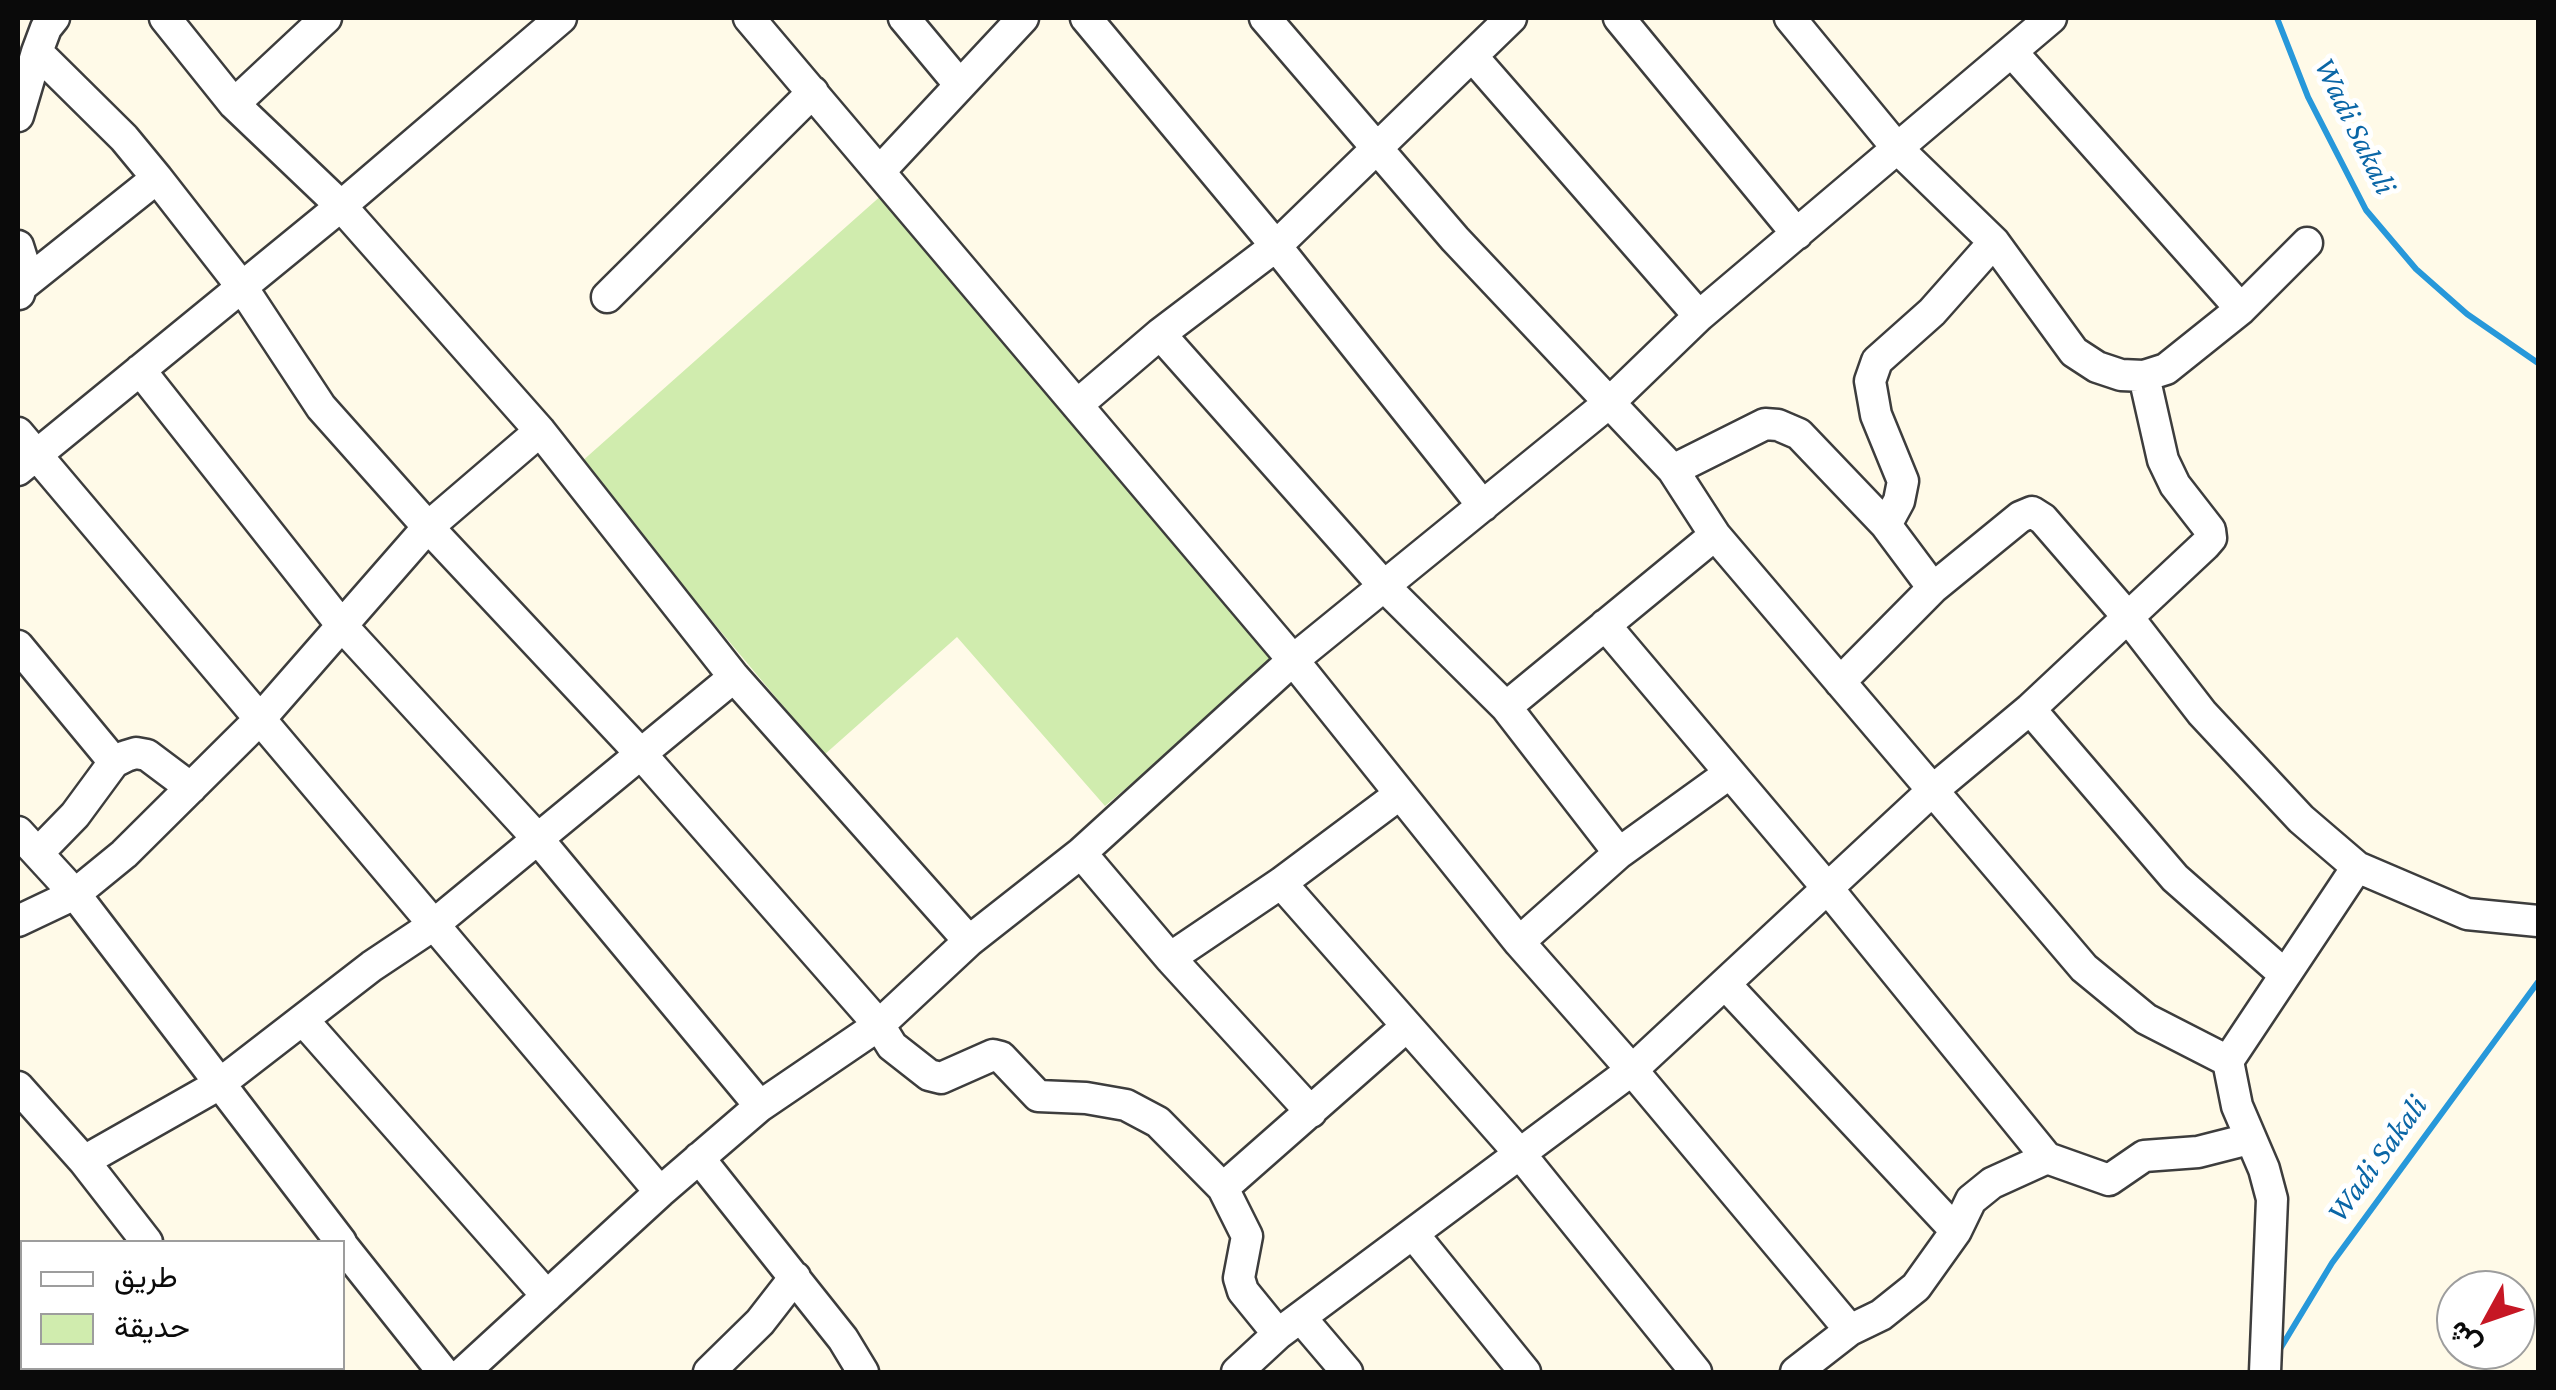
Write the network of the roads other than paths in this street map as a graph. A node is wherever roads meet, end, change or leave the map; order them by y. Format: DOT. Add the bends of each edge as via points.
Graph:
graph roads {
  1 [pos="54,18"];
  2 [pos="166,18"];
  3 [pos="326,18"];
  4 [pos="559,18"];
  5 [pos="749,18"];
  6 [pos="904,18"];
  7 [pos="1023,18"];
  8 [pos="1086,18"];
  9 [pos="1265,18"];
  10 [pos="1511,18"];
  11 [pos="1619,18"];
  12 [pos="1790,18"];
  13 [pos="2052,18"];
  14 [pos="36,52"];
  15 [pos="2012,52"];
  16 [pos="1472,56"];
  17 [pos="959,84"];
  18 [pos="813,92"];
  19 [pos="234,104"];
  20 [pos="18,116"];
  21 [pos="1380,147"];
  22 [pos="1897,148"];
  23 [pos="880,171"];
  24 [pos="156,178"];
  25 [pos="340,206"];
  26 [pos="1796,234"];
  27 [pos="1994,242"];
  28 [pos="2307,243"];
  29 [pos="18,246"];
  30 [pos="1276,246"];
  31 [pos="242,287"];
  32 [pos="20,291"];
  33 [pos="607,296"];
  34 [pos="2241,310"];
  35 [pos="1700,316"];
  36 [pos="1160,334"];
  37 [pos="140,370"];
  38 [pos="2144,376"];
  39 [pos="1610,402"];
  40 [pos="1077,405"];
  41 [pos="540,432"];
  42 [pos="24,453"];
  43 [pos="1672,470"];
  44 [pos="1482,506"];
  45 [pos="1886,525"];
  46 [pos="428,527"];
  47 [pos="1715,535"];
  48 [pos="1384,586"];
  49 [pos="1933,588"];
  50 [pos="2127,616"];
  51 [pos="343,626"];
  52 [pos="1605,626"];
  53 [pos="18,646"];
  54 [pos="1294,660"];
  55 [pos="734,676"];
  56 [pos="1840,682"];
  57 [pos="1506,707"];
  58 [pos="2030,710"];
  59 [pos="261,718"];
  60 [pos="641,754"];
  61 [pos="114,762"];
  62 [pos="1730,773"];
  63 [pos="191,788"];
  64 [pos="1933,790"];
  65 [pos="1400,794"];
  66 [pos="538,839"];
  67 [pos="28,842"];
  68 [pos="1081,853"];
  69 [pos="1620,853"];
  70 [pos="2357,867"];
  71 [pos="1281,883"];
  72 [pos="1829,890"];
  73 [pos="75,894"];
  74 [pos="18,921"];
  75 [pos="2538,921"];
  76 [pos="432,926"];
  77 [pos="969,940"];
  78 [pos="1519,942"];
  79 [pos="1170,958"];
  80 [pos="2284,974"];
  81 [pos="1726,985"];
  82 [pos="302,1020"];
  83 [pos="878,1025"];
  84 [pos="1408,1026"];
  85 [pos="2228,1061"];
  86 [pos="1632,1070"];
  87 [pos="218,1086"];
  88 [pos="22,1101"];
  89 [pos="760,1106"];
  90 [pos="1312,1112"];
  91 [pos="2249,1139"];
  92 [pos="1521,1155"];
  93 [pos="700,1158"];
  94 [pos="2047,1158"];
  95 [pos="84,1161"];
  96 [pos="1223,1188"];
  97 [pos="660,1192"];
  98 [pos="1956,1231"];
  99 [pos="1414,1235"];
  100 [pos="145,1240"];
  101 [pos="339,1240"];
  102 [pos="345,1248"];
  103 [pos="794,1277"];
  104 [pos="548,1296"];
  105 [pos="1290,1326"];
  106 [pos="1850,1330"];
  107 [pos="442,1372"];
  108 [pos="464,1372"];
  109 [pos="709,1372"];
  110 [pos="862,1372"];
  111 [pos="1237,1372"];
  112 [pos="1347,1372"];
  113 [pos="1524,1372"];
  114 [pos="1696,1372"];
  115 [pos="1796,1372"];
  116 [pos="2265,1372"];
  1 -- 14 [label="street"];
  2 -- 19 [label="street"];
  3 -- 19 [label="street"];
  4 -- 25 [label="street"];
  5 -- 18 [label="street"];
  6 -- 17 [label="street"];
  7 -- 17 [label="street"];
  8 -- 30 [label="street"];
  9 -- 21 [label="street"];
  10 -- 16 [label="street"];
  11 -- 26 [label="street"];
  12 -- 22 [label="street"];
  13 -- 15 [label="street"];
  14 -- 20 [label="street"];
  14 -- 24 [label="street"];
  15 -- 22 [label="street"];
  15 -- 34 [label="street"];
  16 -- 21 [label="street"];
  16 -- 35 [label="street"];
  17 -- 23 [label="street"];
  18 -- 23 [label="street"];
  18 -- 33 [label="street"];
  19 -- 25 [label="street"];
  21 -- 30 [label="street"];
  21 -- 39 [label="street" via="1455,239"];
  22 -- 26 [label="street"];
  22 -- 27 [label="street"];
  23 -- 40 [label="street"];
  24 -- 31 [label="street"];
  24 -- 32 [label="street"];
  25 -- 31 [label="street"];
  25 -- 41 [label="street"];
  26 -- 35 [label="street"];
  27 -- 38 [label="street" via="2074,352 2121,375"];
  27 -- 45 [label="street" via="1877,361 1870,381 1876,415 1902,480 1900,501"];
  28 -- 34 [label="street"];
  29 -- 32 [label="street" via="26,271"];
  30 -- 36 [label="street"];
  30 -- 44 [label="street"];
  31 -- 37 [label="street"];
  31 -- 46 [label="street" via="322,406"];
  34 -- 38 [label="street" via="2166,370"];
  35 -- 39 [label="street"];
  36 -- 40 [label="street"];
  36 -- 48 [label="street"];
  37 -- 42 [label="street"];
  37 -- 51 [label="street"];
  38 -- 50 [label="street" via="2163,460 2211,538"];
  39 -- 43 [label="street"];
  39 -- 44 [label="street"];
  40 -- 54 [label="street"];
  41 -- 46 [label="street"];
  41 -- 55 [label="street"];
  42 -- 59 [label="street"];
  43 -- 45 [label="street" via="1765,424 1778,425 1799,434"];
  43 -- 47 [label="street"];
  44 -- 48 [label="street"];
  45 -- 49 [label="street"];
  46 -- 51 [label="street"];
  46 -- 60 [label="street"];
  47 -- 52 [label="street"];
  47 -- 56 [label="street"];
  48 -- 54 [label="street"];
  48 -- 57 [label="street"];
  49 -- 50 [label="street" via="2032,512"];
  49 -- 56 [label="street"];
  50 -- 58 [label="street"];
  50 -- 70 [label="street" via="2202,714 2300,819"];
  51 -- 59 [label="street"];
  51 -- 66 [label="street"];
  52 -- 57 [label="street"];
  52 -- 62 [label="street"];
  53 -- 61 [label="street"];
  54 -- 65 [label="street"];
  54 -- 68 [label="street"];
  55 -- 60 [label="street"];
  55 -- 77 [label="street"];
  56 -- 64 [label="street"];
  57 -- 69 [label="street"];
  58 -- 64 [label="street"];
  58 -- 80 [label="street" via="2175,878"];
  59 -- 63 [label="street"];
  59 -- 76 [label="street"];
  60 -- 66 [label="street"];
  60 -- 83 [label="street"];
  61 -- 63 [label="street" via="147,756"];
  61 -- 67 [label="street" via="75,815"];
  62 -- 69 [label="street"];
  62 -- 72 [label="street"];
  63 -- 73 [label="street"];
  64 -- 72 [label="street"];
  64 -- 85 [label="street" via="2084,968 2146,1019"];
  65 -- 71 [label="street"];
  65 -- 78 [label="street"];
  66 -- 76 [label="street"];
  66 -- 89 [label="street"];
  67 -- 73 [label="street"];
  68 -- 77 [label="street"];
  68 -- 79 [label="street"];
  69 -- 78 [label="street"];
  70 -- 75 [label="street" via="2467,914"];
  70 -- 80 [label="street"];
  71 -- 79 [label="street"];
  71 -- 84 [label="street"];
  72 -- 81 [label="street"];
  72 -- 94 [label="street"];
  73 -- 74 [label="street"];
  73 -- 87 [label="street"];
  76 -- 82 [label="street"];
  76 -- 97 [label="street"];
  77 -- 83 [label="street"];
  78 -- 86 [label="street"];
  79 -- 90 [label="street"];
  80 -- 85 [label="street"];
  81 -- 86 [label="street"];
  81 -- 98 [label="street"];
  82 -- 87 [label="street"];
  82 -- 104 [label="street"];
  83 -- 89 [label="street"];
  83 -- 96 [label="street" via="892,1046 930,1075 941,1078 1001,1056 1038,1096 1086,1098 1143,1112"];
  84 -- 90 [label="street"];
  84 -- 92 [label="street"];
  85 -- 91 [label="street"];
  86 -- 92 [label="street"];
  86 -- 106 [label="street"];
  87 -- 95 [label="street"];
  87 -- 101 [label="street"];
  88 -- 95 [label="street"];
  89 -- 93 [label="street"];
  90 -- 96 [label="street"];
  91 -- 94 [label="street" via="2144,1156 2110,1180"];
  91 -- 116 [label="street" via="2272,1199"];
  92 -- 99 [label="street"];
  92 -- 114 [label="street"];
  93 -- 97 [label="street"];
  93 -- 103 [label="street"];
  94 -- 98 [label="street" via="1992,1183 1971,1200"];
  95 -- 100 [label="street"];
  96 -- 105 [label="street" via="1248,1236 1239,1278 1243,1291"];
  97 -- 104 [label="street"];
  98 -- 106 [label="street" via="1916,1287"];
  99 -- 105 [label="street"];
  99 -- 113 [label="street"];
  102 -- 107 [label="street"];
  103 -- 109 [label="street"];
  103 -- 110 [label="street"];
  104 -- 108 [label="street"];
  105 -- 111 [label="street"];
  105 -- 112 [label="street"];
  106 -- 115 [label="street"];
}
